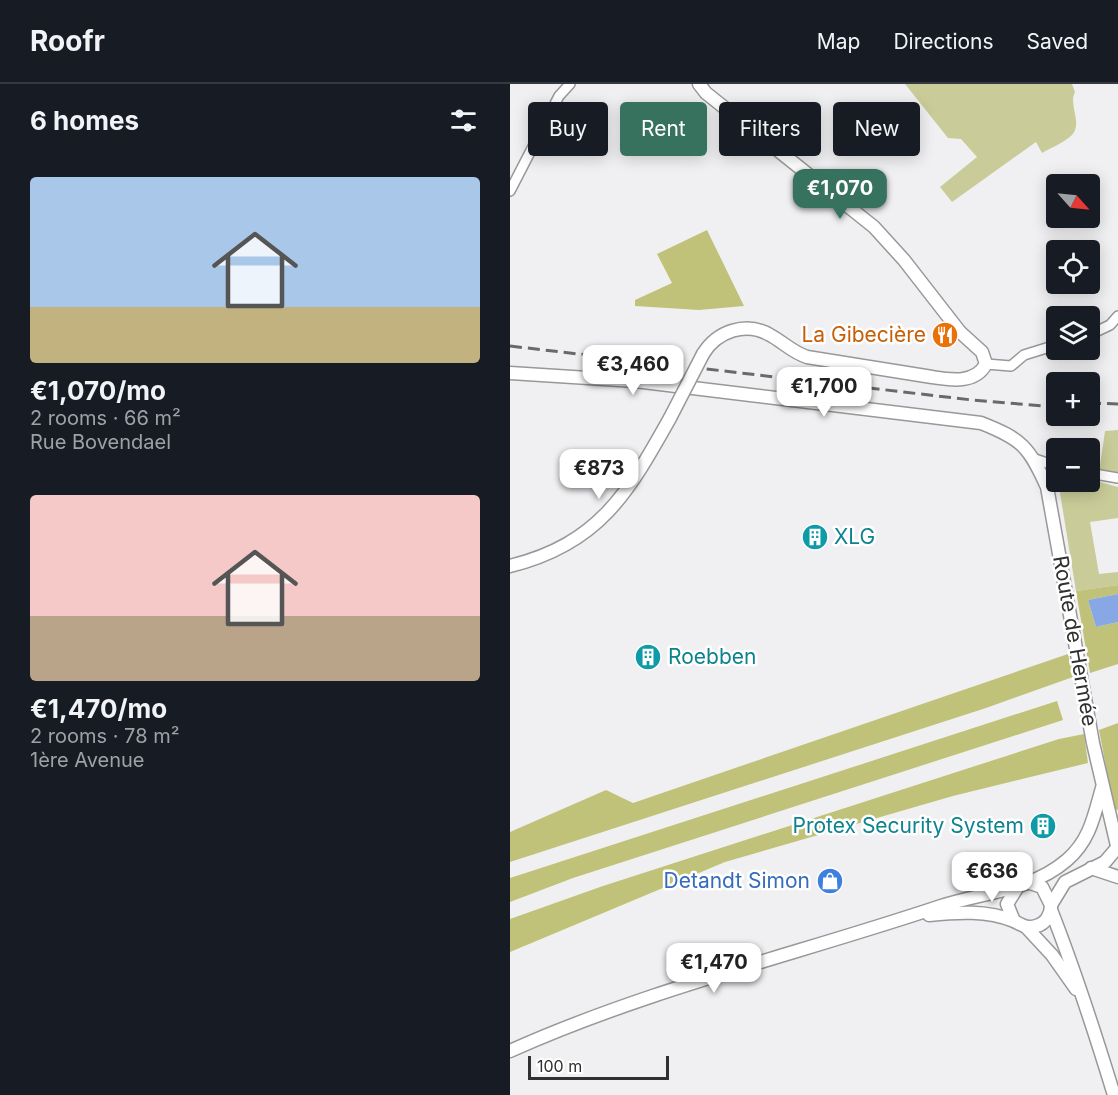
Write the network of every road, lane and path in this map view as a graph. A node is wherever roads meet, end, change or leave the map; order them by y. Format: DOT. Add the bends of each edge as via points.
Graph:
graph roads {
  1 [pos="570,84"];
  2 [pos="699,84"];
  3 [pos="510,191"];
  4 [pos="1118,316"];
  5 [pos="1100,330"];
  6 [pos="1046,348"];
  7 [pos="986,364"];
  8 [pos="510,374"];
  9 [pos="1035,459"];
  10 [pos="1046,463"];
  11 [pos="1100,475"];
  12 [pos="1118,478"];
  13 [pos="510,566"];
  14 [pos="1103,784"];
  15 [pos="1113,830"];
  16 [pos="1090,831"];
  17 [pos="1118,849"];
  18 [pos="1091,868"];
  19 [pos="1118,877"];
  20 [pos="1030,884"];
  21 [pos="1017,888"];
  22 [pos="1051,907"];
  23 [pos="910,917"];
  24 [pos="1020,924"];
  25 [pos="1085,1007"];
  26 [pos="510,1051"];
  27 [pos="1114,1095"];
  1 -- 3 [label="street" via="559,96"];
  2 -- 7 [label="street" via="873,227 960,332 982,352"];
  4 -- 5 [label="street"];
  6 -- 7 [label="street" via="1024,355 1011,366"];
  7 -- 13 [label="street, bridge" via="970,377 952,380 807,357 791,351 770,334 747,329 719,336 703,354 670,418 607,514 574,542"];
  8 -- 9 [label="street, Route de Hermée" via="635,381 981,423 1018,439"];
  9 -- 10 [label="street"];
  9 -- 14 [label="street, Route de Hermée" via="1047,487"];
  11 -- 12 [label="street"];
  14 -- 15 [label="street, Route de Hermée"];
  14 -- 16 [label="street"];
  15 -- 16 [label="street"];
  15 -- 17 [label="street, Route de Hermée"];
  16 -- 20 [label="street" via="1066,861"];
  17 -- 18 [label="street" via="1105,862"];
  18 -- 19 [label="street"];
  18 -- 22 [label="street" via="1065,882"];
  20 -- 21 [label="street"];
  20 -- 22 [label="street" via="1042,887"];
  21 -- 23 [label="street"];
  21 -- 24 [label="street" via="1007,904"];
  22 -- 24 [label="street" via="1043,922"];
  22 -- 25 [label="street"];
  23 -- 24 [label="street" via="964,912"];
  23 -- 26 [label="street" via="620,1008"];
  24 -- 25 [label="street" via="1070,979"];
  25 -- 27 [label="street"];
}
